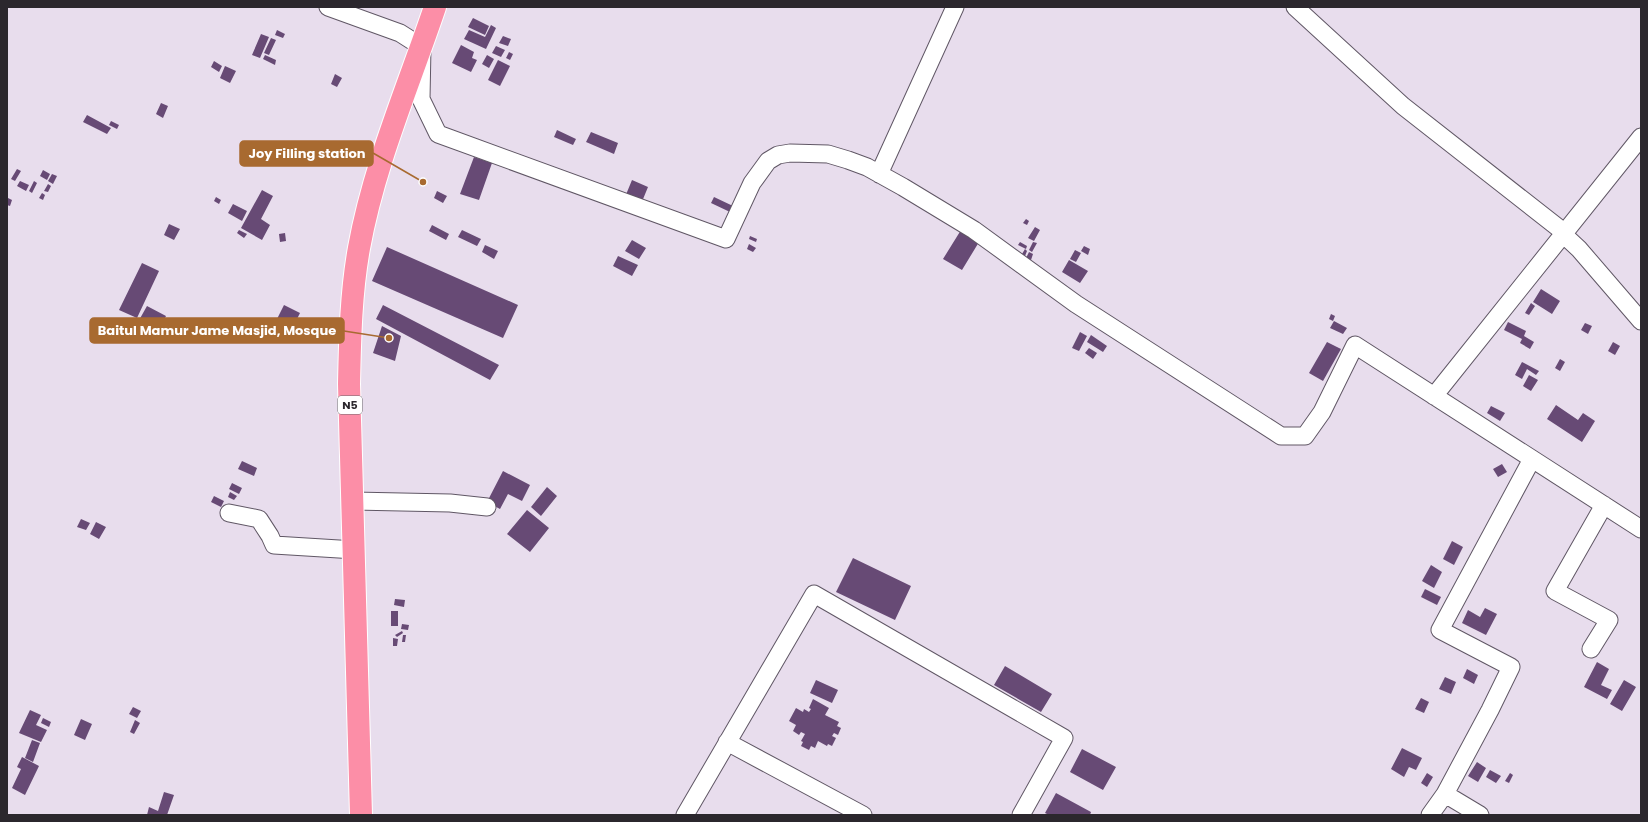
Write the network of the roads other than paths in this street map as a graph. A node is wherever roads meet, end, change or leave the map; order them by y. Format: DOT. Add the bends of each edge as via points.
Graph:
graph roads {
  1 [pos="328,7"];
  2 [pos="435,7"];
  3 [pos="955,7"];
  4 [pos="1295,7"];
  5 [pos="422,47"];
  6 [pos="1641,137"];
  7 [pos="879,174"];
  8 [pos="1565,234"];
  9 [pos="1641,321"];
  10 [pos="1434,396"];
  11 [pos="1532,459"];
  12 [pos="353,501"];
  13 [pos="1604,506"];
  14 [pos="487,507"];
  15 [pos="229,513"];
  16 [pos="1641,529"];
  17 [pos="355,550"];
  18 [pos="1591,649"];
  19 [pos="728,742"];
  20 [pos="1445,794"];
  21 [pos="361,815"];
  22 [pos="685,815"];
  23 [pos="863,815"];
  24 [pos="1021,815"];
  25 [pos="1430,815"];
  26 [pos="1480,815"];
  1 -- 5 [label="street" via="400,32"];
  2 -- 5 [label="highway, N5"];
  3 -- 7 [label="street"];
  4 -- 8 [label="street" via="1403,106"];
  5 -- 7 [label="street" via="421,99 438,134 726,239 759,172 768,161 778,155 828,154"];
  5 -- 12 [label="highway, N5" via="380,163 359,248 354,280 350,351"];
  6 -- 8 [label="street"];
  7 -- 10 [label="street" via="974,230 1076,304 1281,436 1305,436 1322,412 1355,345"];
  8 -- 9 [label="street"];
  8 -- 10 [label="street"];
  10 -- 11 [label="street"];
  11 -- 13 [label="street"];
  11 -- 20 [label="street" via="1440,630 1511,667"];
  12 -- 14 [label="street" via="450,503"];
  12 -- 17 [label="highway, N5"];
  13 -- 16 [label="street"];
  13 -- 18 [label="street" via="1555,591 1609,620"];
  15 -- 17 [label="street" via="259,519 274,545"];
  17 -- 21 [label="highway, N5"];
  19 -- 22 [label="street"];
  19 -- 23 [label="street"];
  19 -- 24 [label="street" via="814,594 1064,738"];
  20 -- 25 [label="street"];
  20 -- 26 [label="street"];
}
